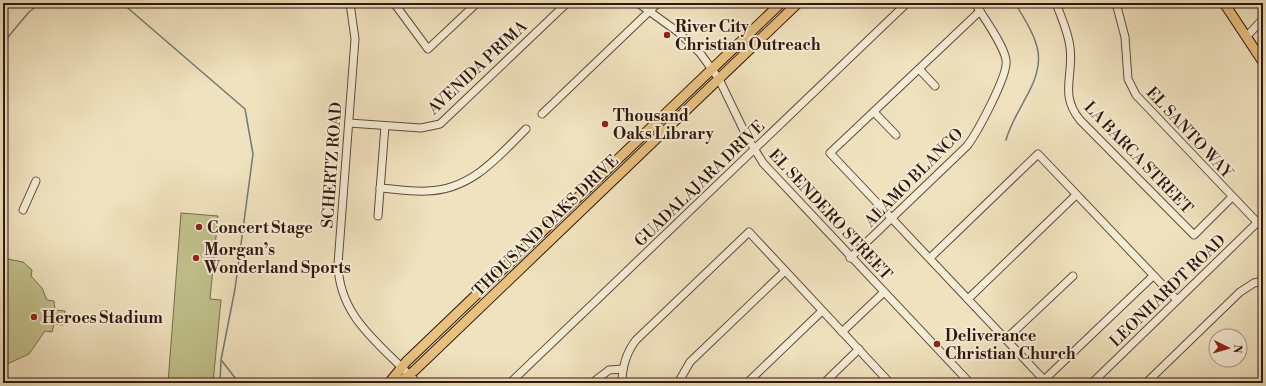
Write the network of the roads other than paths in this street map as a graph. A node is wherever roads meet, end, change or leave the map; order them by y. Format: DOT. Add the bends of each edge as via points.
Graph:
graph roads {
  1 [pos="350,3"];
  2 [pos="394,3"];
  3 [pos="476,3"];
  4 [pos="567,3"];
  5 [pos="638,3"];
  6 [pos="658,3"];
  7 [pos="782,3"];
  8 [pos="798,3"];
  9 [pos="907,3"];
  10 [pos="975,3"];
  11 [pos="1056,3"];
  12 [pos="1116,3"];
  13 [pos="1224,3"];
  14 [pos="469,6"];
  15 [pos="980,11"];
  16 [pos="648,12"];
  17 [pos="1263,19"];
  18 [pos="1247,36"];
  19 [pos="1263,62"];
  20 [pos="919,69"];
  21 [pos="712,70"];
  22 [pos="719,79"];
  23 [pos="935,86"];
  24 [pos="874,112"];
  25 [pos="542,114"];
  26 [pos="349,123"];
  27 [pos="385,126"];
  28 [pos="526,129"];
  29 [pos="896,135"];
  30 [pos="754,149"];
  31 [pos="36,181"];
  32 [pos="380,188"];
  33 [pos="1076,195"];
  34 [pos="1232,197"];
  35 [pos="23,210"];
  36 [pos="378,216"];
  37 [pos="892,217"];
  38 [pos="1263,217"];
  39 [pos="1257,222"];
  40 [pos="850,258"];
  41 [pos="930,258"];
  42 [pos="785,271"];
  43 [pos="1073,276"];
  44 [pos="1153,276"];
  45 [pos="1263,281"];
  46 [pos="884,292"];
  47 [pos="968,299"];
  48 [pos="1177,300"];
  49 [pos="822,311"];
  50 [pos="842,332"];
  51 [pos="1006,339"];
  52 [pos="859,349"];
  53 [pos="401,367"];
  54 [pos="623,369"];
  55 [pos="409,375"];
  56 [pos="1045,382"];
  57 [pos="1148,382"];
  58 [pos="389,383"];
  59 [pos="398,383"];
  60 [pos="416,383"];
  61 [pos="510,383"];
  62 [pos="592,383"];
  63 [pos="622,383"];
  64 [pos="678,383"];
  65 [pos="747,383"];
  66 [pos="824,383"];
  67 [pos="890,383"];
  68 [pos="970,383"];
  69 [pos="1092,383"];
  1 -- 26 [label="street, SCHERTZ ROAD" via="355,39"];
  2 -- 14 [label="street" via="428,49"];
  3 -- 14 [label="street"];
  4 -- 27 [label="street, AVENIDA PRIMA" via="440,124 428,128"];
  5 -- 16 [label="street, EL SENDERO STREET"];
  6 -- 16 [label="street"];
  7 -- 21 [label="main road, THOUSAND OAKS DRIVE"];
  8 -- 22 [label="main road, THOUSAND OAKS DRIVE"];
  9 -- 30 [label="street, GUADALAJARA DRIVE"];
  10 -- 15 [label="street, ALAMO BLANCO"];
  11 -- 34 [label="street, LA BARCA STREET" via="1070,46 1068,87 1070,104 1074,112 1194,235"];
  12 -- 34 [label="street, EL SANTO WAY" via="1126,37 1128,79 1136,95"];
  13 -- 18 [label="main road"];
  15 -- 20 [label="street"];
  15 -- 37 [label="street, ALAMO BLANCO" via="1005,54 1006,72 973,138"];
  16 -- 21 [label="street, EL SENDERO STREET" via="688,42"];
  16 -- 25 [label="street"];
  17 -- 18 [label="street"];
  18 -- 19 [label="main road"];
  20 -- 23 [label="street"];
  20 -- 24 [label="street"];
  21 -- 22 [label="street, EL SENDERO STREET"];
  21 -- 53 [label="main road, THOUSAND OAKS DRIVE"];
  22 -- 30 [label="street, EL SENDERO STREET"];
  22 -- 55 [label="main road, THOUSAND OAKS DRIVE"];
  24 -- 29 [label="street"];
  24 -- 37 [label="street" via="830,153"];
  26 -- 27 [label="street, AVENIDA PRIMA"];
  26 -- 53 [label="street, SCHERTZ ROAD" via="338,264 339,282 345,303 356,319"];
  27 -- 32 [label="street"];
  28 -- 32 [label="street" via="484,170 457,185 427,191"];
  30 -- 40 [label="street, EL SENDERO STREET" via="763,163"];
  30 -- 61 [label="street, GUADALAJARA DRIVE"];
  31 -- 35 [label="street"];
  32 -- 36 [label="street"];
  33 -- 41 [label="street" via="1038,154"];
  33 -- 44 [label="street"];
  33 -- 47 [label="street"];
  34 -- 39 [label="street, EL SANTO WAY"];
  37 -- 40 [label="street, ALAMO BLANCO"];
  37 -- 41 [label="street"];
  38 -- 39 [label="street, LEONHARDT ROAD"];
  39 -- 48 [label="street, LEONHARDT ROAD"];
  40 -- 46 [label="street, EL SENDERO STREET"];
  41 -- 47 [label="street"];
  42 -- 49 [label="street"];
  42 -- 54 [label="street" via="749,232 640,336 629,350"];
  42 -- 64 [label="street" via="690,362"];
  43 -- 51 [label="street"];
  44 -- 48 [label="street"];
  44 -- 56 [label="street"];
  45 -- 57 [label="street" via="1254,283 1240,292"];
  46 -- 50 [label="street"];
  46 -- 68 [label="street, EL SENDERO STREET"];
  47 -- 51 [label="street"];
  48 -- 69 [label="street, LEONHARDT ROAD"];
  49 -- 50 [label="street"];
  49 -- 65 [label="street"];
  50 -- 52 [label="street"];
  51 -- 56 [label="street"];
  52 -- 66 [label="street"];
  52 -- 67 [label="street"];
  53 -- 55 [label="street, SCHERTZ ROAD"];
  53 -- 58 [label="main road, THOUSAND OAKS DRIVE"];
  54 -- 62 [label="street" via="610,370"];
  54 -- 63 [label="street"];
  55 -- 59 [label="main road, THOUSAND OAKS DRIVE"];
  55 -- 60 [label="street, SCHERTZ ROAD"];
}
